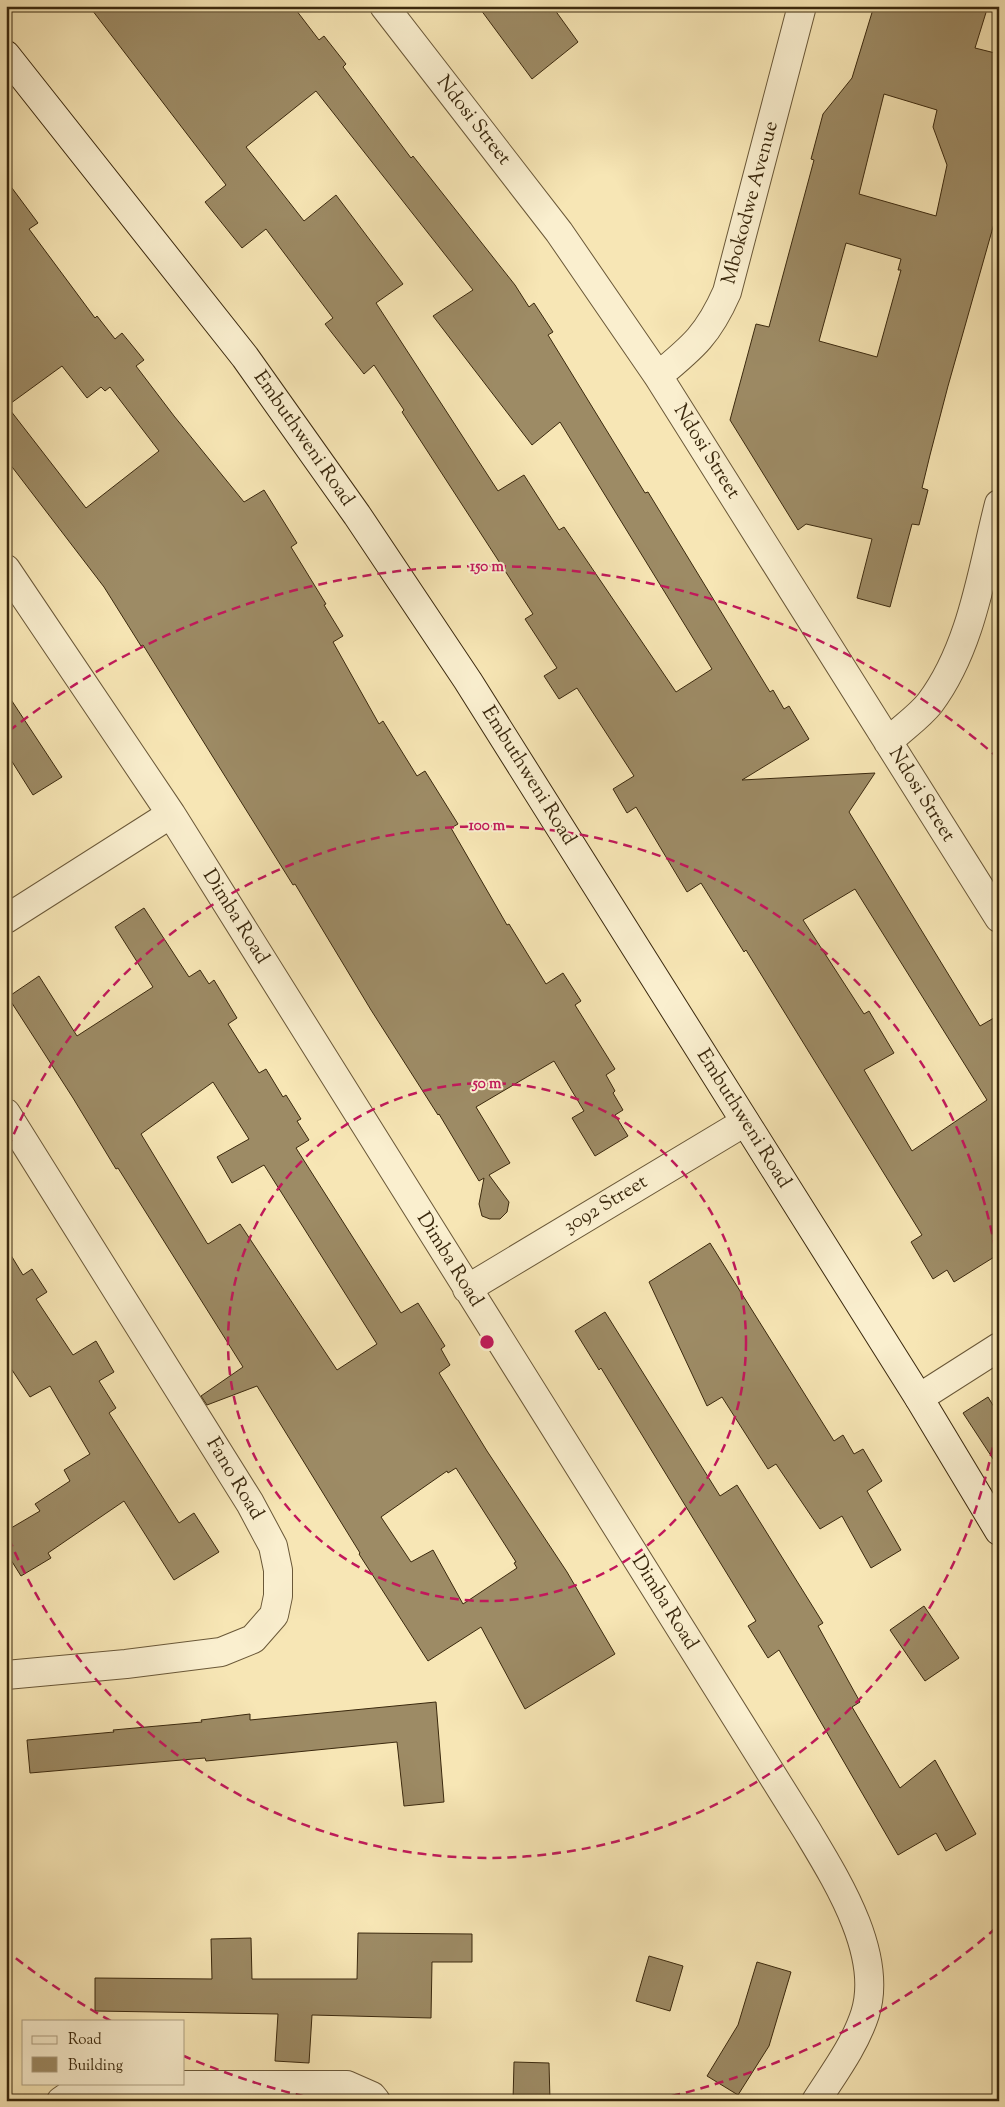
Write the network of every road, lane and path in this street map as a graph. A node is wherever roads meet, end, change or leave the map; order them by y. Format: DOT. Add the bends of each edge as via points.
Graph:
graph roads {
  1 [pos="384,6"];
  2 [pos="802,6"];
  3 [pos="6,55"];
  4 [pos="658,376"];
  5 [pos="999,504"];
  6 [pos="6,569"];
  7 [pos="888,742"];
  8 [pos="171,814"];
  9 [pos="999,918"];
  10 [pos="6,919"];
  11 [pos="6,1113"];
  12 [pos="745,1122"];
  13 [pos="467,1289"];
  14 [pos="999,1347"];
  15 [pos="919,1398"];
  16 [pos="999,1532"];
  17 [pos="6,1675"];
  18 [pos="61,2101"];
  19 [pos="376,2101"];
  20 [pos="816,2101"];
  1 -- 4 [label="street, Ndosi Street" via="558,232"];
  2 -- 4 [label="street, Mbokodwe Avenue" via="727,292 706,333"];
  3 -- 12 [label="street, Embuthweni Road" via="245,357 357,515 468,681"];
  4 -- 7 [label="street, Ndosi Street"];
  5 -- 7 [label="street" via="966,636 952,668 929,704"];
  6 -- 8 [label="street, Dimba Road"];
  7 -- 9 [label="street, Ndosi Street"];
  8 -- 10 [label="street"];
  8 -- 13 [label="street, Dimba Road"];
  11 -- 17 [label="street, Fano Road" via="250,1503 273,1546 278,1570 274,1615 258,1635 240,1645 221,1652"];
  12 -- 13 [label="street, 3092 Street"];
  12 -- 15 [label="street, Embuthweni Road"];
  13 -- 20 [label="street, Dimba Road" via="801,1821 845,1897 867,1960 865,2013 850,2048"];
  14 -- 15 [label="street"];
  15 -- 16 [label="street, Embuthweni Road"];
  18 -- 19 [label="street" via="70,2094 97,2089 162,2085 347,2085"];
}
